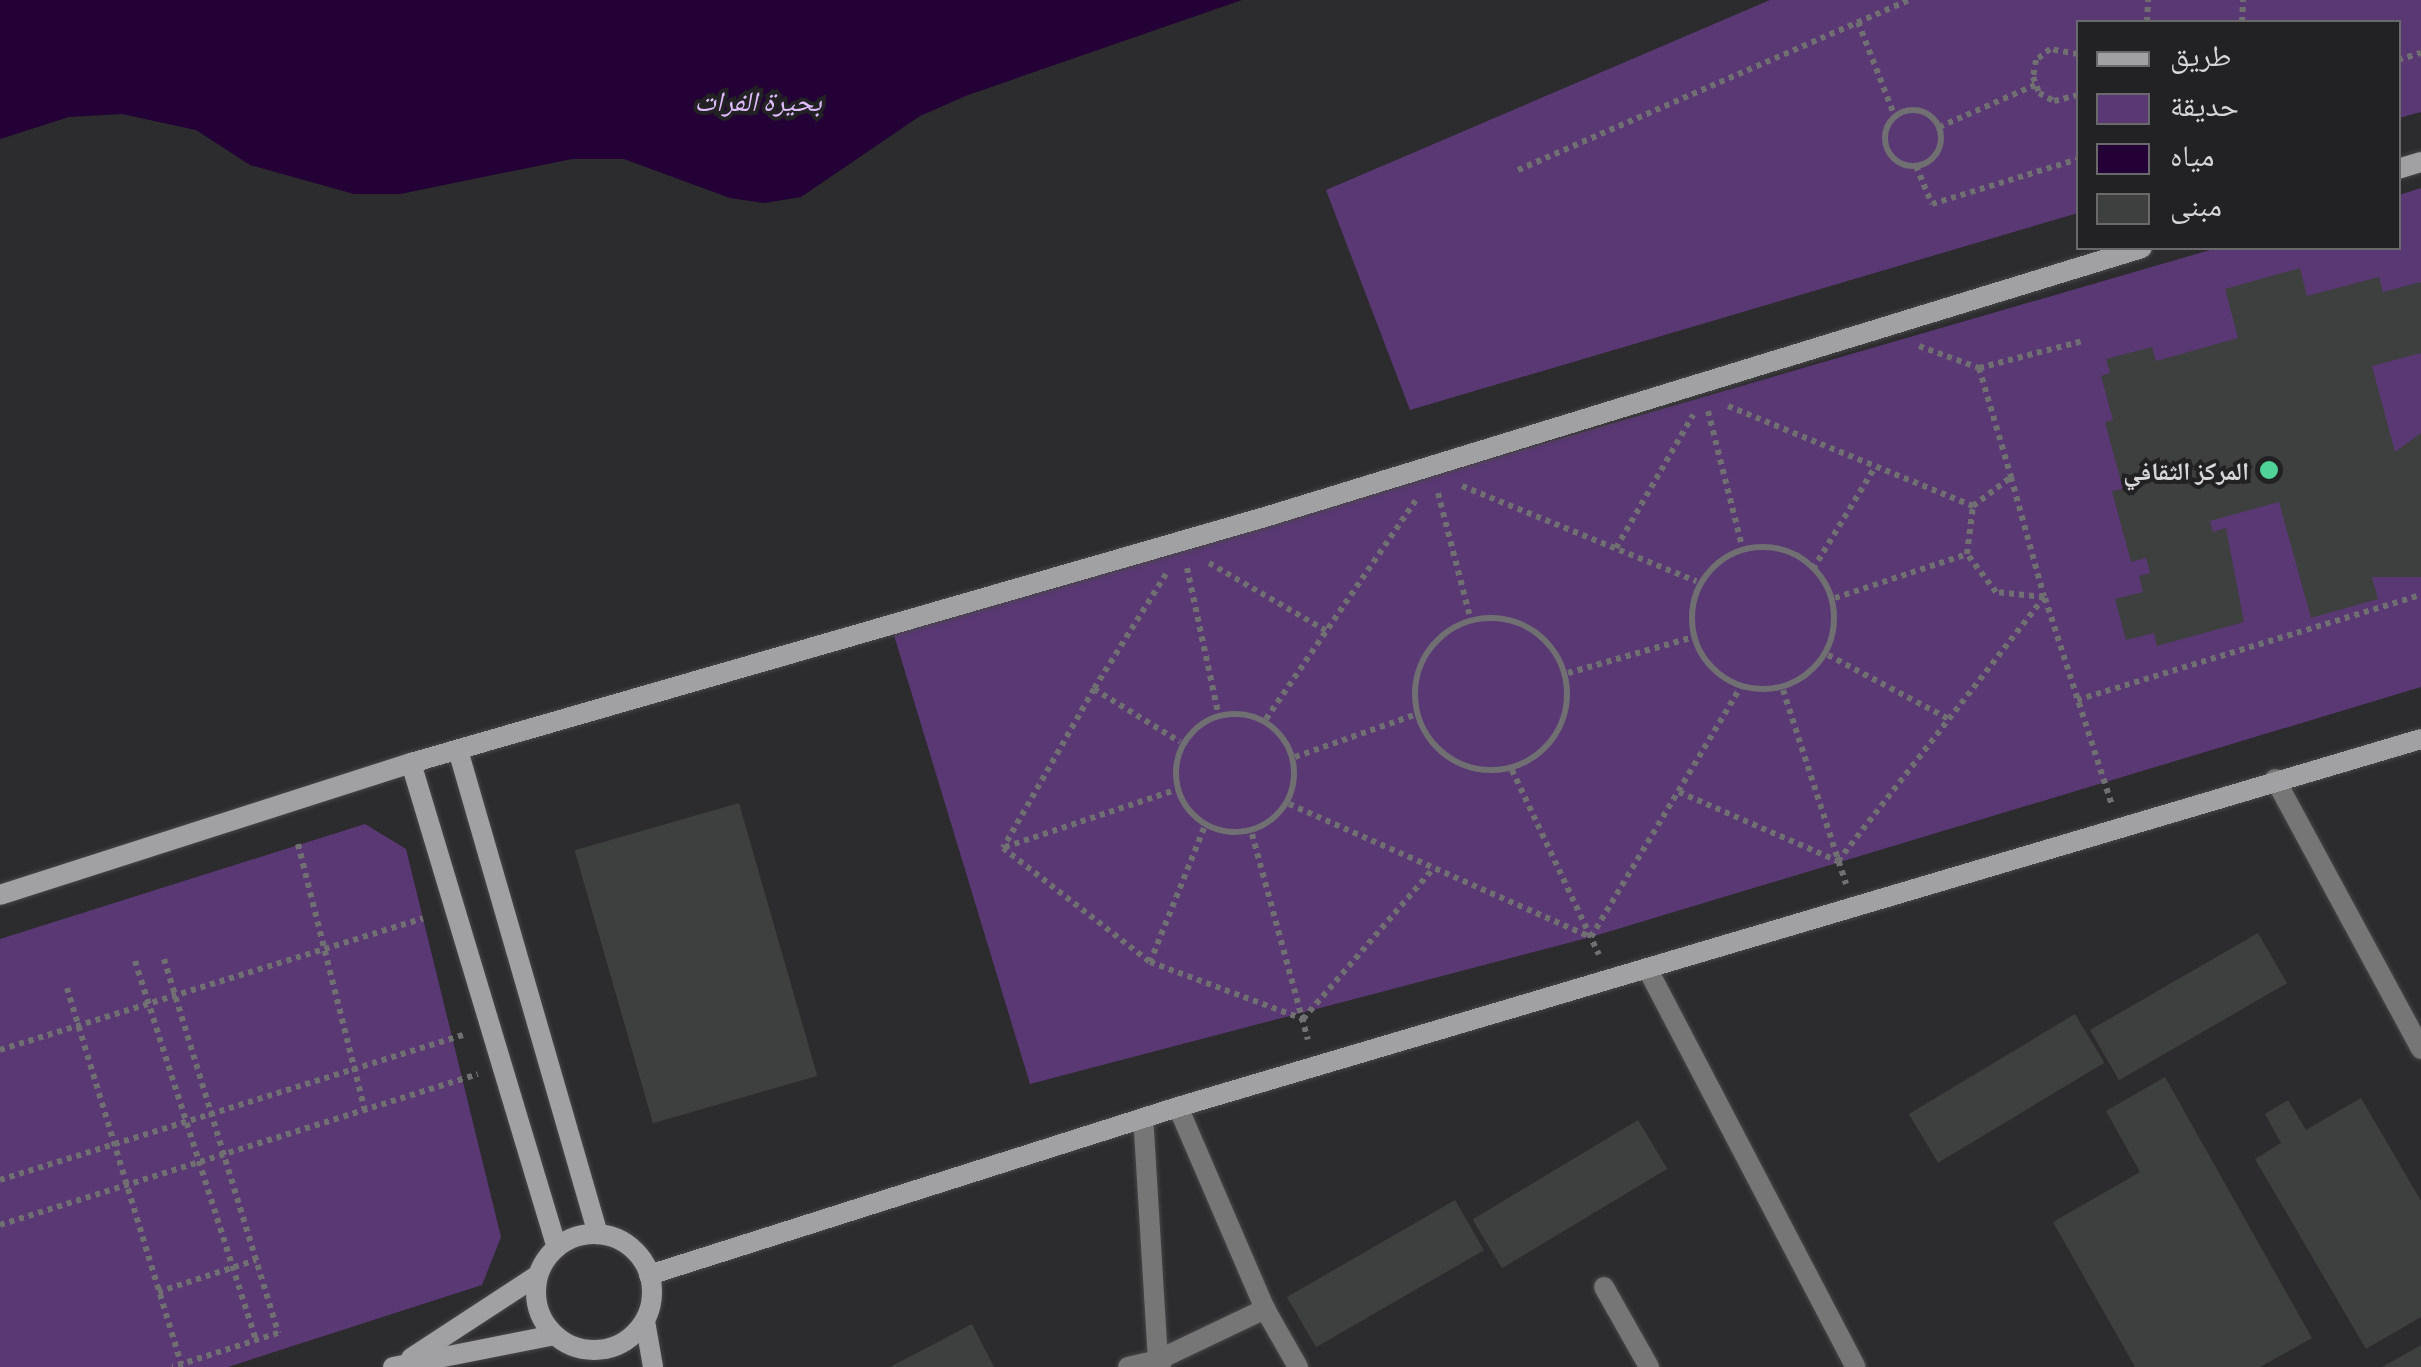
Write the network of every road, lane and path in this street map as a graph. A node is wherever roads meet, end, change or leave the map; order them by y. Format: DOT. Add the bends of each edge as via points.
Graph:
graph roads {
  1 [pos="1909,0"];
  2 [pos="1858,22"];
  3 [pos="2076,53"];
  4 [pos="2035,85"];
  5 [pos="2076,96"];
  6 [pos="1895,117"];
  7 [pos="1939,128"];
  8 [pos="2076,160"];
  9 [pos="1916,166"];
  10 [pos="1518,170"];
  11 [pos="2135,250"];
  12 [pos="2083,341"];
  13 [pos="1914,344"];
  14 [pos="1978,368"];
  15 [pos="1704,396"];
  16 [pos="1875,466"];
  17 [pos="1433,475"];
  18 [pos="2011,477"];
  19 [pos="1452,482"];
  20 [pos="1422,490"];
  21 [pos="1973,506"];
  22 [pos="1742,546"];
  23 [pos="1182,548"];
  24 [pos="1616,548"];
  25 [pos="1967,554"];
  26 [pos="1198,557"];
  27 [pos="1172,564"];
  28 [pos="1813,568"];
  29 [pos="1697,581"];
  30 [pos="2421,595"];
  31 [pos="2044,597"];
  32 [pos="1835,598"];
  33 [pos="1470,617"];
  34 [pos="1327,631"];
  35 [pos="1690,638"];
  36 [pos="1828,655"];
  37 [pos="1568,673"];
  38 [pos="1742,685"];
  39 [pos="1094,690"];
  40 [pos="1783,690"];
  41 [pos="2077,700"];
  42 [pos="1218,713"];
  43 [pos="1414,715"];
  44 [pos="1266,719"];
  45 [pos="1949,719"];
  46 [pos="2421,739"];
  47 [pos="1180,742"];
  48 [pos="458,750"];
  49 [pos="1295,756"];
  50 [pos="411,763"];
  51 [pos="1512,770"];
  52 [pos="2275,779"];
  53 [pos="1174,790"];
  54 [pos="1678,792"];
  55 [pos="1290,804"];
  56 [pos="1204,828"];
  57 [pos="2120,830"];
  58 [pos="1252,834"];
  59 [pos="298,844"];
  60 [pos="1003,848"];
  61 [pos="1838,861"];
  62 [pos="1434,868"];
  63 [pos="0,895"];
  64 [pos="1854,910"];
  65 [pos="423,918"];
  66 [pos="1591,938"];
  67 [pos="324,949"];
  68 [pos="164,959"];
  69 [pos="135,960"];
  70 [pos="1150,962"];
  71 [pos="1647,968"];
  72 [pos="1611,979"];
  73 [pos="66,988"];
  74 [pos="176,995"];
  75 [pos="149,1004"];
  76 [pos="1302,1019"];
  77 [pos="78,1026"];
  78 [pos="491,1026"];
  79 [pos="2421,1049"];
  80 [pos="0,1050"];
  81 [pos="503,1066"];
  82 [pos="1316,1066"];
  83 [pos="355,1069"];
  84 [pos="1178,1107"];
  85 [pos="365,1110"];
  86 [pos="212,1114"];
  87 [pos="1143,1118"];
  88 [pos="186,1122"];
  89 [pos="114,1144"];
  90 [pos="224,1154"];
  91 [pos="199,1162"];
  92 [pos="0,1180"];
  93 [pos="126,1186"];
  94 [pos="0,1226"];
  95 [pos="598,1234"];
  96 [pos="557,1248"];
  97 [pos="256,1260"];
  98 [pos="233,1268"];
  99 [pos="538,1275"];
  100 [pos="649,1275"];
  101 [pos="1604,1287"];
  102 [pos="158,1292"];
  103 [pos="1265,1309"];
  104 [pos="645,1321"];
  105 [pos="554,1335"];
  106 [pos="256,1340"];
  107 [pos="590,1358"];
  108 [pos="1160,1363"];
  109 [pos="176,1366"];
  110 [pos="397,1366"];
  111 [pos="653,1367"];
  112 [pos="1128,1367"];
  113 [pos="1298,1367"];
  114 [pos="1649,1367"];
  115 [pos="1856,1367"];
  1 -- 2 [label="path"];
  2 -- 6 [label="path"];
  2 -- 10 [label="path"];
  3 -- 4 [label="path" via="2059,46 2042,53 2033,68"];
  4 -- 5 [label="path" via="2054,101"];
  4 -- 7 [label="path"];
  6 -- 7 [label="path" via="1922,112"];
  6 -- 9 [label="path" via="1888,149 1899,162"];
  7 -- 9 [label="path" via="1938,150"];
  8 -- 9 [label="path" via="1932,204"];
  11 -- 48 [label="main road" via="1246,522"];
  12 -- 14 [label="path"];
  13 -- 14 [label="path"];
  14 -- 18 [label="path"];
  15 -- 16 [label="path"];
  15 -- 22 [label="path"];
  15 -- 24 [label="path"];
  16 -- 21 [label="path"];
  16 -- 28 [label="path"];
  17 -- 33 [label="path"];
  18 -- 21 [label="path"];
  18 -- 31 [label="path"];
  19 -- 24 [label="path"];
  20 -- 34 [label="path"];
  21 -- 25 [label="path"];
  22 -- 28 [label="path" via="1800,552"];
  22 -- 29 [label="path"];
  23 -- 42 [label="path"];
  24 -- 29 [label="path"];
  25 -- 31 [label="path" via="1996,592"];
  25 -- 32 [label="path"];
  26 -- 34 [label="path"];
  27 -- 39 [label="path"];
  28 -- 32 [label="path"];
  29 -- 35 [label="path"];
  30 -- 41 [label="path"];
  31 -- 41 [label="path"];
  31 -- 45 [label="path"];
  32 -- 36 [label="path"];
  33 -- 37 [label="path" via="1531,624"];
  33 -- 43 [label="path" via="1422,655"];
  34 -- 44 [label="path"];
  35 -- 37 [label="path"];
  35 -- 38 [label="path" via="1725,683"];
  36 -- 40 [label="path"];
  36 -- 45 [label="path"];
  37 -- 51 [label="path" via="1561,734"];
  38 -- 40 [label="path"];
  38 -- 54 [label="path"];
  39 -- 47 [label="path"];
  39 -- 60 [label="path"];
  40 -- 61 [label="path"];
  41 -- 57 [label="path"];
  42 -- 44 [label="path"];
  42 -- 47 [label="path"];
  43 -- 49 [label="path"];
  43 -- 51 [label="path" via="1452,763"];
  44 -- 49 [label="path"];
  45 -- 61 [label="path"];
  46 -- 52 [label="main road"];
  47 -- 53 [label="path"];
  48 -- 50 [label="main road"];
  48 -- 95 [label="main road"];
  49 -- 55 [label="path"];
  50 -- 63 [label="main road"];
  50 -- 78 [label="main road"];
  51 -- 66 [label="path"];
  52 -- 57 [label="main road"];
  52 -- 79 [label="street"];
  53 -- 56 [label="path"];
  53 -- 60 [label="path"];
  54 -- 61 [label="path"];
  54 -- 66 [label="path"];
  55 -- 58 [label="path"];
  55 -- 62 [label="path"];
  56 -- 58 [label="path"];
  56 -- 70 [label="path"];
  57 -- 64 [label="main road"];
  58 -- 76 [label="path"];
  59 -- 67 [label="path"];
  60 -- 70 [label="path"];
  61 -- 64 [label="path"];
  62 -- 66 [label="path"];
  62 -- 76 [label="path"];
  64 -- 71 [label="main road"];
  65 -- 67 [label="path"];
  66 -- 72 [label="path"];
  67 -- 74 [label="path"];
  67 -- 83 [label="path"];
  68 -- 74 [label="path"];
  69 -- 75 [label="path"];
  70 -- 76 [label="path"];
  71 -- 72 [label="main road"];
  71 -- 115 [label="street"];
  72 -- 82 [label="main road"];
  73 -- 77 [label="path"];
  74 -- 75 [label="path"];
  74 -- 86 [label="path"];
  75 -- 77 [label="path"];
  75 -- 88 [label="path"];
  76 -- 82 [label="path"];
  77 -- 80 [label="path"];
  77 -- 89 [label="path"];
  78 -- 81 [label="main road"];
  78 -- 83 [label="path"];
  81 -- 85 [label="path"];
  81 -- 96 [label="main road"];
  82 -- 84 [label="main road"];
  83 -- 85 [label="path"];
  83 -- 86 [label="path"];
  84 -- 87 [label="main road"];
  84 -- 103 [label="street"];
  85 -- 90 [label="path"];
  86 -- 88 [label="path"];
  86 -- 90 [label="path"];
  87 -- 100 [label="main road"];
  87 -- 108 [label="street"];
  88 -- 89 [label="path"];
  88 -- 91 [label="path"];
  89 -- 92 [label="path"];
  89 -- 93 [label="path"];
  90 -- 91 [label="path"];
  90 -- 97 [label="path"];
  91 -- 93 [label="path"];
  91 -- 98 [label="path"];
  93 -- 94 [label="path"];
  93 -- 102 [label="path"];
  95 -- 96 [label="main road"];
  95 -- 100 [label="main road" via="634,1249"];
  96 -- 99 [label="main road"];
  97 -- 98 [label="path"];
  97 -- 106 [label="path" via="278,1333"];
  98 -- 102 [label="path"];
  98 -- 106 [label="path"];
  99 -- 105 [label="main road" via="538,1308"];
  99 -- 110 [label="main road"];
  100 -- 104 [label="main road"];
  101 -- 114 [label="street"];
  102 -- 109 [label="path"];
  103 -- 108 [label="street"];
  103 -- 113 [label="street"];
  104 -- 107 [label="main road" via="620,1344"];
  104 -- 111 [label="main road"];
  105 -- 107 [label="main road"];
  105 -- 110 [label="main road"];
  106 -- 109 [label="path"];
  108 -- 112 [label="street"];
}
